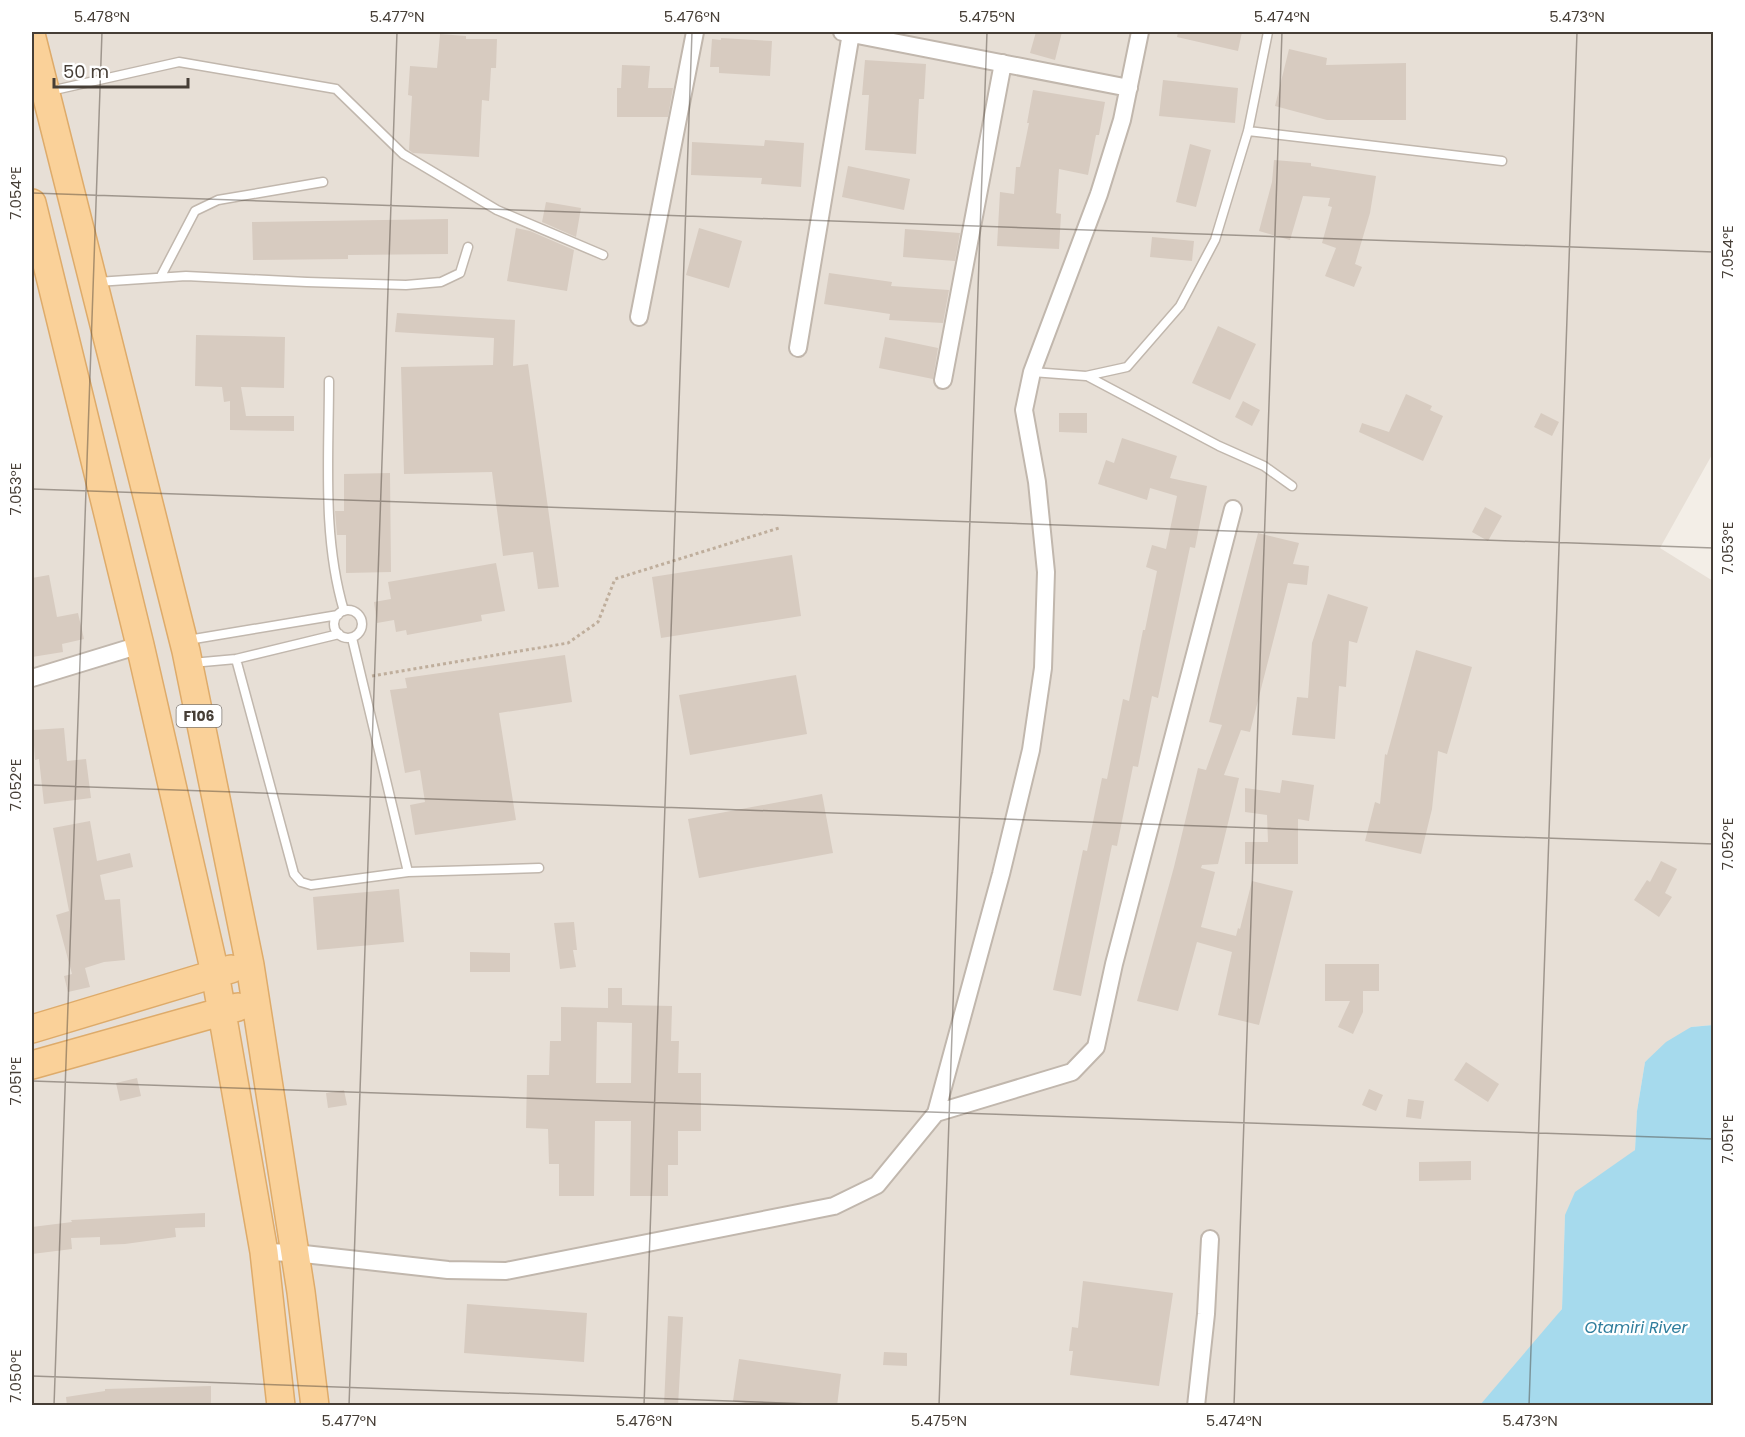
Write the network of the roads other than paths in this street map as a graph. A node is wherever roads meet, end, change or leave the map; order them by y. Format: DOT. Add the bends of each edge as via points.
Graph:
graph roads {
  1 [pos="695,32"];
  2 [pos="847,32"];
  3 [pos="1140,32"];
  4 [pos="1268,32"];
  5 [pos="32,38"];
  6 [pos="1004,63"];
  7 [pos="1129,88"];
  8 [pos="46,92"];
  9 [pos="1248,131"];
  10 [pos="1502,161"];
  11 [pos="324,182"];
  12 [pos="32,203"];
  13 [pos="468,247"];
  14 [pos="603,255"];
  15 [pos="161,276"];
  16 [pos="94,282"];
  17 [pos="639,317"];
  18 [pos="798,348"];
  19 [pos="1032,372"];
  20 [pos="1086,376"];
  21 [pos="944,380"];
  22 [pos="329,381"];
  23 [pos="1292,486"];
  24 [pos="1233,509"];
  25 [pos="341,613"];
  26 [pos="339,634"];
  27 [pos="351,638"];
  28 [pos="140,645"];
  29 [pos="186,652"];
  30 [pos="236,659"];
  31 [pos="32,678"];
  32 [pos="539,868"];
  33 [pos="408,872"];
  34 [pos="250,965"];
  35 [pos="215,973"];
  36 [pos="256,1003"];
  37 [pos="222,1012"];
  38 [pos="32,1029"];
  39 [pos="32,1065"];
  40 [pos="936,1113"];
  41 [pos="1210,1239"];
  42 [pos="264,1252"];
  43 [pos="295,1253"];
  44 [pos="281,1406"];
  45 [pos="315,1406"];
  46 [pos="1196,1406"];
  1 -- 17 [label="street"];
  2 -- 6 [label="street"];
  2 -- 18 [label="street"];
  3 -- 7 [label="street"];
  4 -- 9 [label="lane"];
  5 -- 8 [label="main road, F106"];
  6 -- 7 [label="street"];
  6 -- 21 [label="street"];
  7 -- 19 [label="street" via="1099,194"];
  8 -- 14 [label="lane" via="179,62 336,89 403,154 497,210"];
  8 -- 16 [label="main road, F106"];
  9 -- 10 [label="lane"];
  9 -- 20 [label="lane" via="1215,240 1180,306 1127,367"];
  11 -- 15 [label="lane" via="218,200 195,211"];
  12 -- 28 [label="main road, F106"];
  13 -- 15 [label="lane" via="460,273 441,282 406,285"];
  15 -- 16 [label="lane"];
  16 -- 29 [label="main road, F106"];
  19 -- 20 [label="lane"];
  19 -- 40 [label="street" via="1024,410 1047,572 1043,668 1031,750"];
  20 -- 23 [label="lane" via="1264,466"];
  22 -- 25 [label="lane" via="332,554"];
  24 -- 40 [label="street" via="1122,930 1096,1047 1072,1072"];
  25 -- 26 [label="lane" via="335,621"];
  25 -- 27 [label="lane" via="351,611 362,620 358,634"];
  25 -- 29 [label="lane"];
  26 -- 27 [label="lane"];
  26 -- 30 [label="lane"];
  27 -- 33 [label="lane"];
  28 -- 31 [label="street"];
  28 -- 35 [label="main road, F106"];
  29 -- 30 [label="lane"];
  29 -- 34 [label="main road, F106"];
  30 -- 33 [label="lane" via="294,874 311,885"];
  32 -- 33 [label="lane"];
  34 -- 35 [label="main road"];
  34 -- 36 [label="main road, F106"];
  35 -- 37 [label="main road, F106"];
  35 -- 38 [label="main road"];
  36 -- 37 [label="main road"];
  36 -- 43 [label="main road, F106"];
  37 -- 39 [label="main road"];
  37 -- 42 [label="main road, F106"];
  40 -- 43 [label="street" via="877,1185 834,1206 506,1271 448,1270"];
  41 -- 46 [label="street"];
  42 -- 43 [label="street"];
  42 -- 44 [label="main road, F106"];
  43 -- 45 [label="main road, F106"];
}
